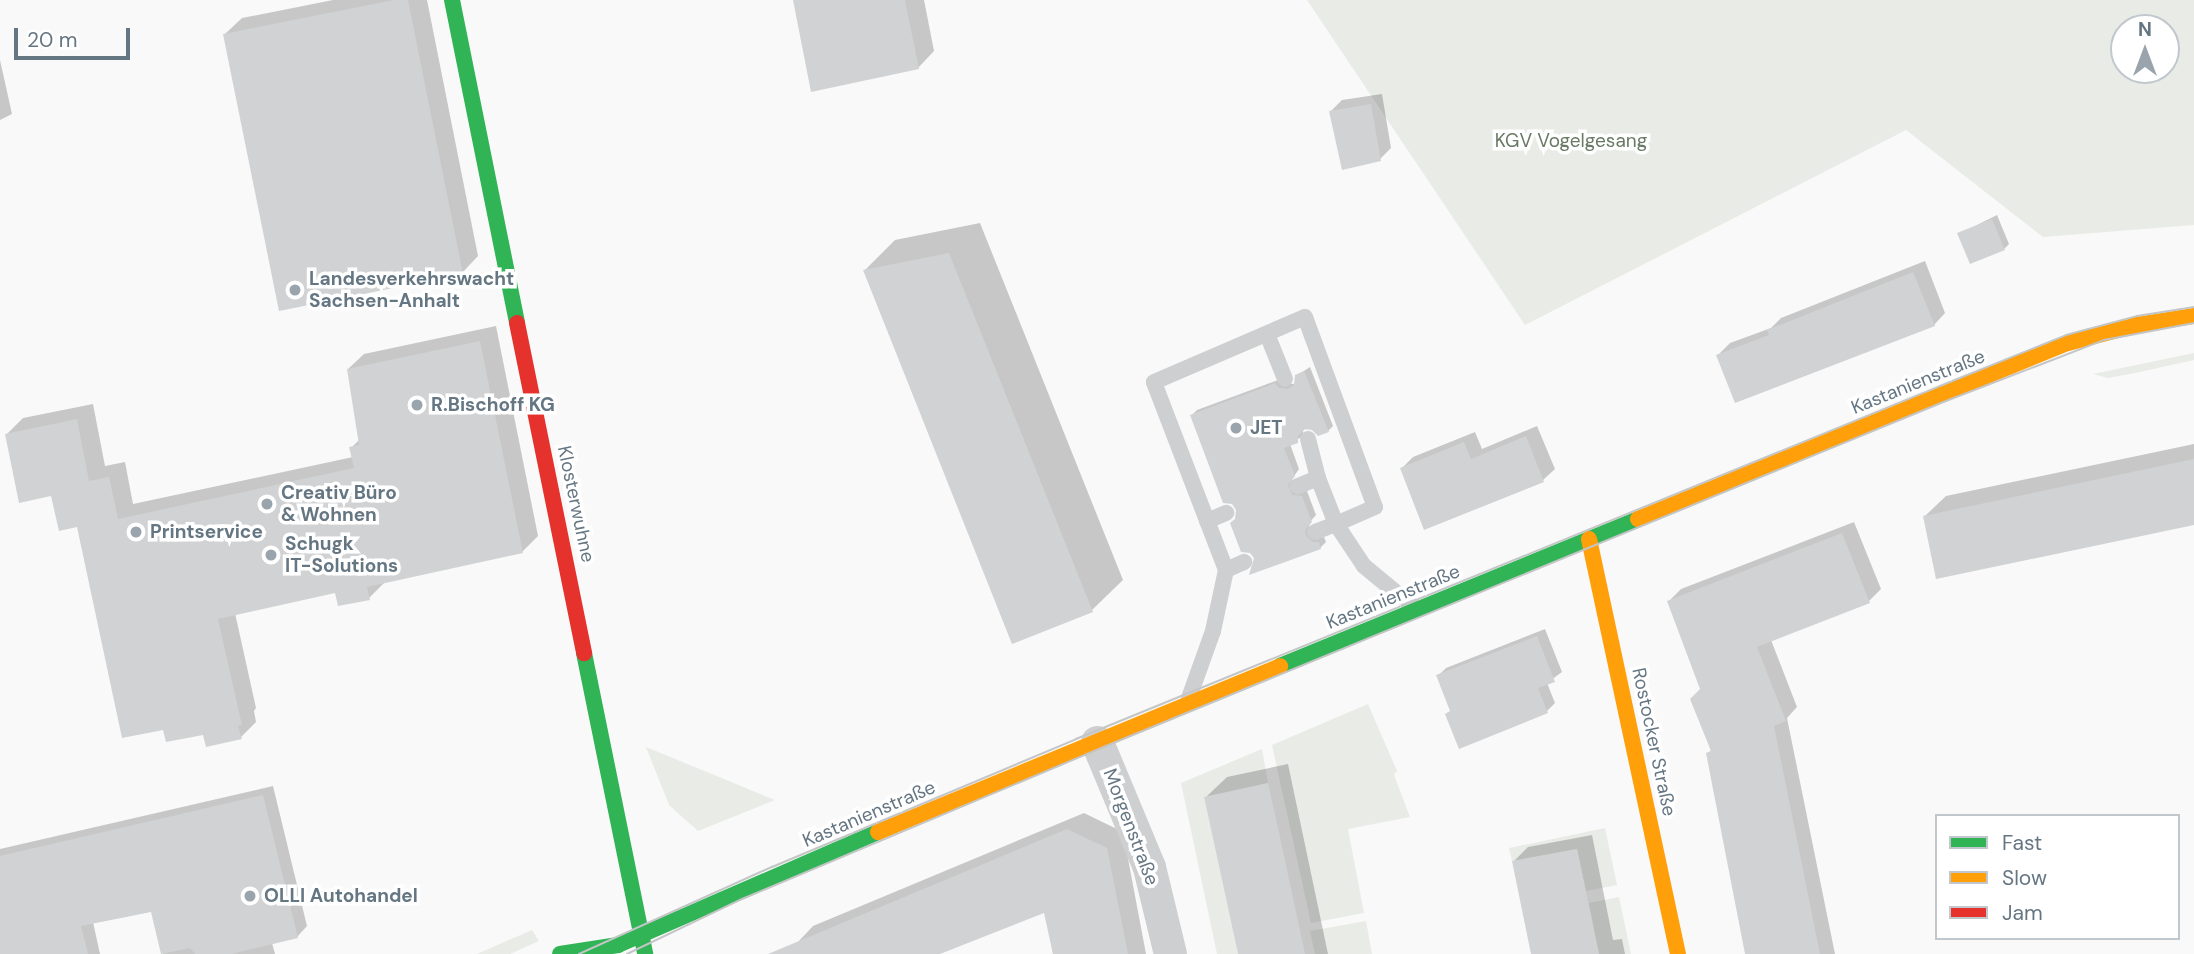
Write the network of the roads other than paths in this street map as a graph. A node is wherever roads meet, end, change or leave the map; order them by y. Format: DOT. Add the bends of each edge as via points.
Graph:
graph roads {
  1 [pos="452,0"];
  2 [pos="2194,316"];
  3 [pos="1267,334"];
  4 [pos="1285,379"];
  5 [pos="1308,439"];
  6 [pos="1318,478"];
  7 [pos="1298,486"];
  8 [pos="1226,513"];
  9 [pos="1207,521"];
  10 [pos="1336,524"];
  11 [pos="1315,532"];
  12 [pos="1589,540"];
  13 [pos="1244,562"];
  14 [pos="1226,570"];
  15 [pos="1417,610"];
  16 [pos="1187,704"];
  17 [pos="1097,742"];
  18 [pos="641,935"];
  19 [pos="614,949"];
  20 [pos="560,954"];
  21 [pos="645,954"];
  22 [pos="1170,954"];
  23 [pos="1678,954"];
  1 -- 18 [label="main road, Klosterwuhne"];
  2 -- 12 [label="main road, Kastanienstraße" via="2068,343"];
  3 -- 4 [label="lane"];
  3 -- 9 [label="lane" via="1154,382"];
  3 -- 10 [label="lane" via="1305,317 1376,507"];
  5 -- 6 [label="lane"];
  6 -- 7 [label="lane"];
  6 -- 10 [label="lane"];
  8 -- 9 [label="lane"];
  9 -- 14 [label="lane"];
  10 -- 11 [label="lane"];
  10 -- 15 [label="lane" via="1364,566"];
  12 -- 15 [label="main road, Kastanienstraße"];
  12 -- 23 [label="main road, Rostocker Straße"];
  13 -- 14 [label="lane"];
  14 -- 16 [label="lane" via="1213,631"];
  15 -- 16 [label="main road, Kastanienstraße"];
  16 -- 17 [label="main road, Kastanienstraße"];
  17 -- 18 [label="main road, Kastanienstraße"];
  17 -- 22 [label="street, Morgenstraße" via="1149,867"];
  18 -- 19 [label="main road, Kastanienstraße"];
  18 -- 21 [label="main road, Klosterwuhne"];
  19 -- 20 [label="main road, Kastanienstraße"];
}
